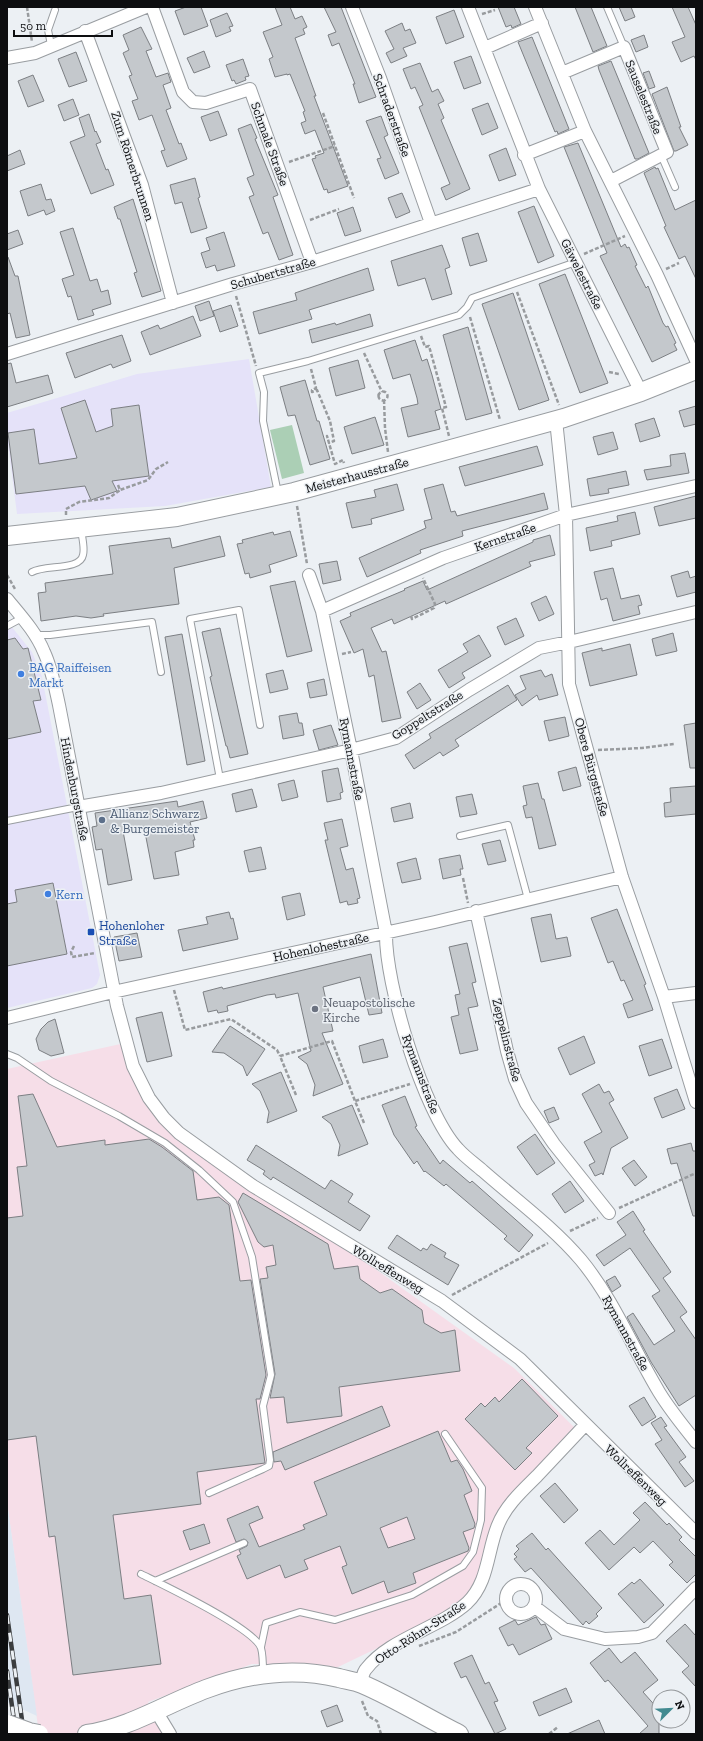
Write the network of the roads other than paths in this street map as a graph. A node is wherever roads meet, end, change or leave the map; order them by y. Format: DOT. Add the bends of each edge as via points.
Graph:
graph roads {
  1 [pos="146,7"];
  2 [pos="152,7"];
  3 [pos="352,7"];
  4 [pos="468,7"];
  5 [pos="535,7"];
  6 [pos="607,7"];
  7 [pos="55,10"];
  8 [pos="542,23"];
  9 [pos="85,31"];
  10 [pos="51,45"];
  11 [pos="624,47"];
  12 [pos="485,48"];
  13 [pos="7,58"];
  14 [pos="562,73"];
  15 [pos="585,131"];
  16 [pos="524,155"];
  17 [pos="661,155"];
  18 [pos="611,181"];
  19 [pos="675,188"];
  20 [pos="538,189"];
  21 [pos="431,223"];
  22 [pos="575,260"];
  23 [pos="312,262"];
  24 [pos="173,303"];
  25 [pos="7,354"];
  26 [pos="696,360"];
  27 [pos="696,370"];
  28 [pos="641,392"];
  29 [pos="560,419"];
  30 [pos="696,486"];
  31 [pos="286,493"];
  32 [pos="566,515"];
  33 [pos="73,529"];
  34 [pos="7,536"];
  35 [pos="32,572"];
  36 [pos="309,575"];
  37 [pos="7,599"];
  38 [pos="322,611"];
  39 [pos="696,612"];
  40 [pos="22,618"];
  41 [pos="7,626"];
  42 [pos="35,635"];
  43 [pos="569,642"];
  44 [pos="161,672"];
  45 [pos="260,725"];
  46 [pos="351,750"];
  47 [pos="220,779"];
  48 [pos="78,807"];
  49 [pos="7,822"];
  50 [pos="460,836"];
  51 [pos="622,877"];
  52 [pos="528,899"];
  53 [pos="473,912"];
  54 [pos="386,933"];
  55 [pos="113,992"];
  56 [pos="696,993"];
  57 [pos="664,996"];
  58 [pos="7,1018"];
  59 [pos="7,1054"];
  60 [pos="696,1102"];
  61 [pos="608,1213"];
  62 [pos="585,1425"];
  63 [pos="445,1434"];
  64 [pos="696,1442"];
  65 [pos="209,1493"];
  66 [pos="696,1533"];
  67 [pos="244,1543"];
  68 [pos="141,1574"];
  69 [pos="155,1581"];
  70 [pos="696,1588"];
  71 [pos="535,1607"];
  72 [pos="261,1647"];
  73 [pos="264,1673"];
  74 [pos="361,1683"];
  75 [pos="156,1711"];
  76 [pos="7,1724"];
  77 [pos="39,1734"];
  78 [pos="87,1734"];
  79 [pos="170,1734"];
  80 [pos="459,1734"];
  1 -- 9 [label="street"];
  2 -- 23 [label="street, Schmale Straße" via="183,92 193,102 206,103 250,89"];
  3 -- 21 [label="street, Schraderstraße"];
  4 -- 12 [label="street, Gäwelestraße"];
  5 -- 8 [label="street"];
  6 -- 11 [label="lane"];
  7 -- 10 [label="lane" via="48,30"];
  8 -- 12 [label="street"];
  8 -- 14 [label="street"];
  9 -- 10 [label="street"];
  9 -- 24 [label="street, Zum Römerbrunnen" via="142,186"];
  10 -- 13 [label="street" via="35,53"];
  11 -- 14 [label="street, Sauselestraße"];
  11 -- 17 [label="street, Sauselestraße" via="667,152"];
  12 -- 16 [label="street, Gäwelestraße"];
  14 -- 15 [label="street"];
  15 -- 16 [label="street"];
  15 -- 18 [label="street"];
  16 -- 20 [label="street, Gäwelestraße"];
  17 -- 18 [label="street"];
  17 -- 19 [label="lane"];
  18 -- 26 [label="street" via="634,232 658,275"];
  20 -- 21 [label="street, Schubertstraße"];
  20 -- 22 [label="street, Gäwelestraße"];
  21 -- 23 [label="street, Schubertstraße"];
  22 -- 28 [label="street, Gäwelestraße"];
  22 -- 31 [label="lane" via="472,298 459,315 260,373 264,392 263,421"];
  23 -- 24 [label="street, Schubertstraße"];
  24 -- 25 [label="street, Schubertstraße"];
  27 -- 28 [label="street, Meisterhausstraße"];
  28 -- 29 [label="street, Meisterhausstraße"];
  29 -- 31 [label="street, Meisterhausstraße"];
  29 -- 32 [label="street, Obere Bürgstraße"];
  30 -- 32 [label="street, Kernstraße"];
  31 -- 33 [label="street, Meisterhausstraße" via="177,517"];
  32 -- 38 [label="street, Kernstraße" via="443,558"];
  32 -- 43 [label="street, Obere Bürgstraße"];
  33 -- 34 [label="street, Meisterhausstraße"];
  33 -- 35 [label="lane" via="84,554 80,561"];
  36 -- 38 [label="street, Rymannstraße"];
  37 -- 40 [label="street, Hindenburgstraße"];
  38 -- 46 [label="street, Rymannstraße"];
  39 -- 43 [label="street, Goppeltstraße"];
  40 -- 41 [label="lane"];
  40 -- 42 [label="street, Hindenburgstraße"];
  42 -- 44 [label="lane" via="152,622"];
  42 -- 48 [label="street, Hindenburgstraße" via="50,667"];
  43 -- 46 [label="street, Goppeltstraße" via="539,648 396,738"];
  43 -- 51 [label="street, Obere Bürgstraße" via="569,684"];
  45 -- 47 [label="lane" via="238,610 190,619"];
  46 -- 47 [label="street, Goppeltstraße"];
  46 -- 54 [label="street, Rymannstraße"];
  47 -- 48 [label="street, Goppeltstraße" via="161,793"];
  48 -- 49 [label="lane"];
  48 -- 55 [label="street, Hindenburgstraße"];
  50 -- 52 [label="lane" via="508,825"];
  51 -- 52 [label="street, Hohenlohestraße"];
  51 -- 57 [label="street, Obere Bürgstraße"];
  52 -- 53 [label="street, Hohenlohestraße"];
  53 -- 54 [label="street, Hohenlohestraße"];
  53 -- 61 [label="street, Zeppelinstraße" via="507,1051 515,1079 527,1106"];
  54 -- 55 [label="street, Hohenlohestraße"];
  54 -- 64 [label="street, Rymannstraße" via="386,949 402,1025 443,1129 457,1149 559,1237 593,1276 610,1301 659,1392"];
  55 -- 58 [label="street, Hohenlohestraße"];
  55 -- 62 [label="street, Wollreffenweg" via="133,1066 149,1098 179,1132 253,1186 442,1301 520,1359"];
  56 -- 57 [label="street"];
  57 -- 60 [label="street, Obere Bürgstraße"];
  59 -- 65 [label="lane" via="165,1143 233,1202 252,1257 271,1375 263,1406 270,1460 269,1466 263,1470"];
  62 -- 66 [label="street, Wollreffenweg"];
  62 -- 74 [label="street, Otto-Röhm-Straße" via="512,1501 498,1525 479,1586 467,1602 447,1617 376,1658 365,1670"];
  63 -- 72 [label="lane" via="482,1488 481,1520 473,1552 463,1566 412,1595 335,1620 300,1612 266,1623"];
  67 -- 69 [label="lane"];
  68 -- 69 [label="lane"];
  69 -- 72 [label="lane" via="231,1622"];
  70 -- 71 [label="street" via="652,1633 638,1637 604,1639 564,1629"];
  71 -- 71 [label="street" via="537,1597 532,1588 521,1584 508,1592 506,1600 511,1610 517,1614 527,1613"];
  72 -- 73 [label="lane"];
  73 -- 74 [label="street" via="318,1673"];
  73 -- 75 [label="street" via="241,1677 205,1689"];
  74 -- 80 [label="street"];
  75 -- 78 [label="street"];
  75 -- 79 [label="street"];
  76 -- 77 [label="street, bridge"];
}
